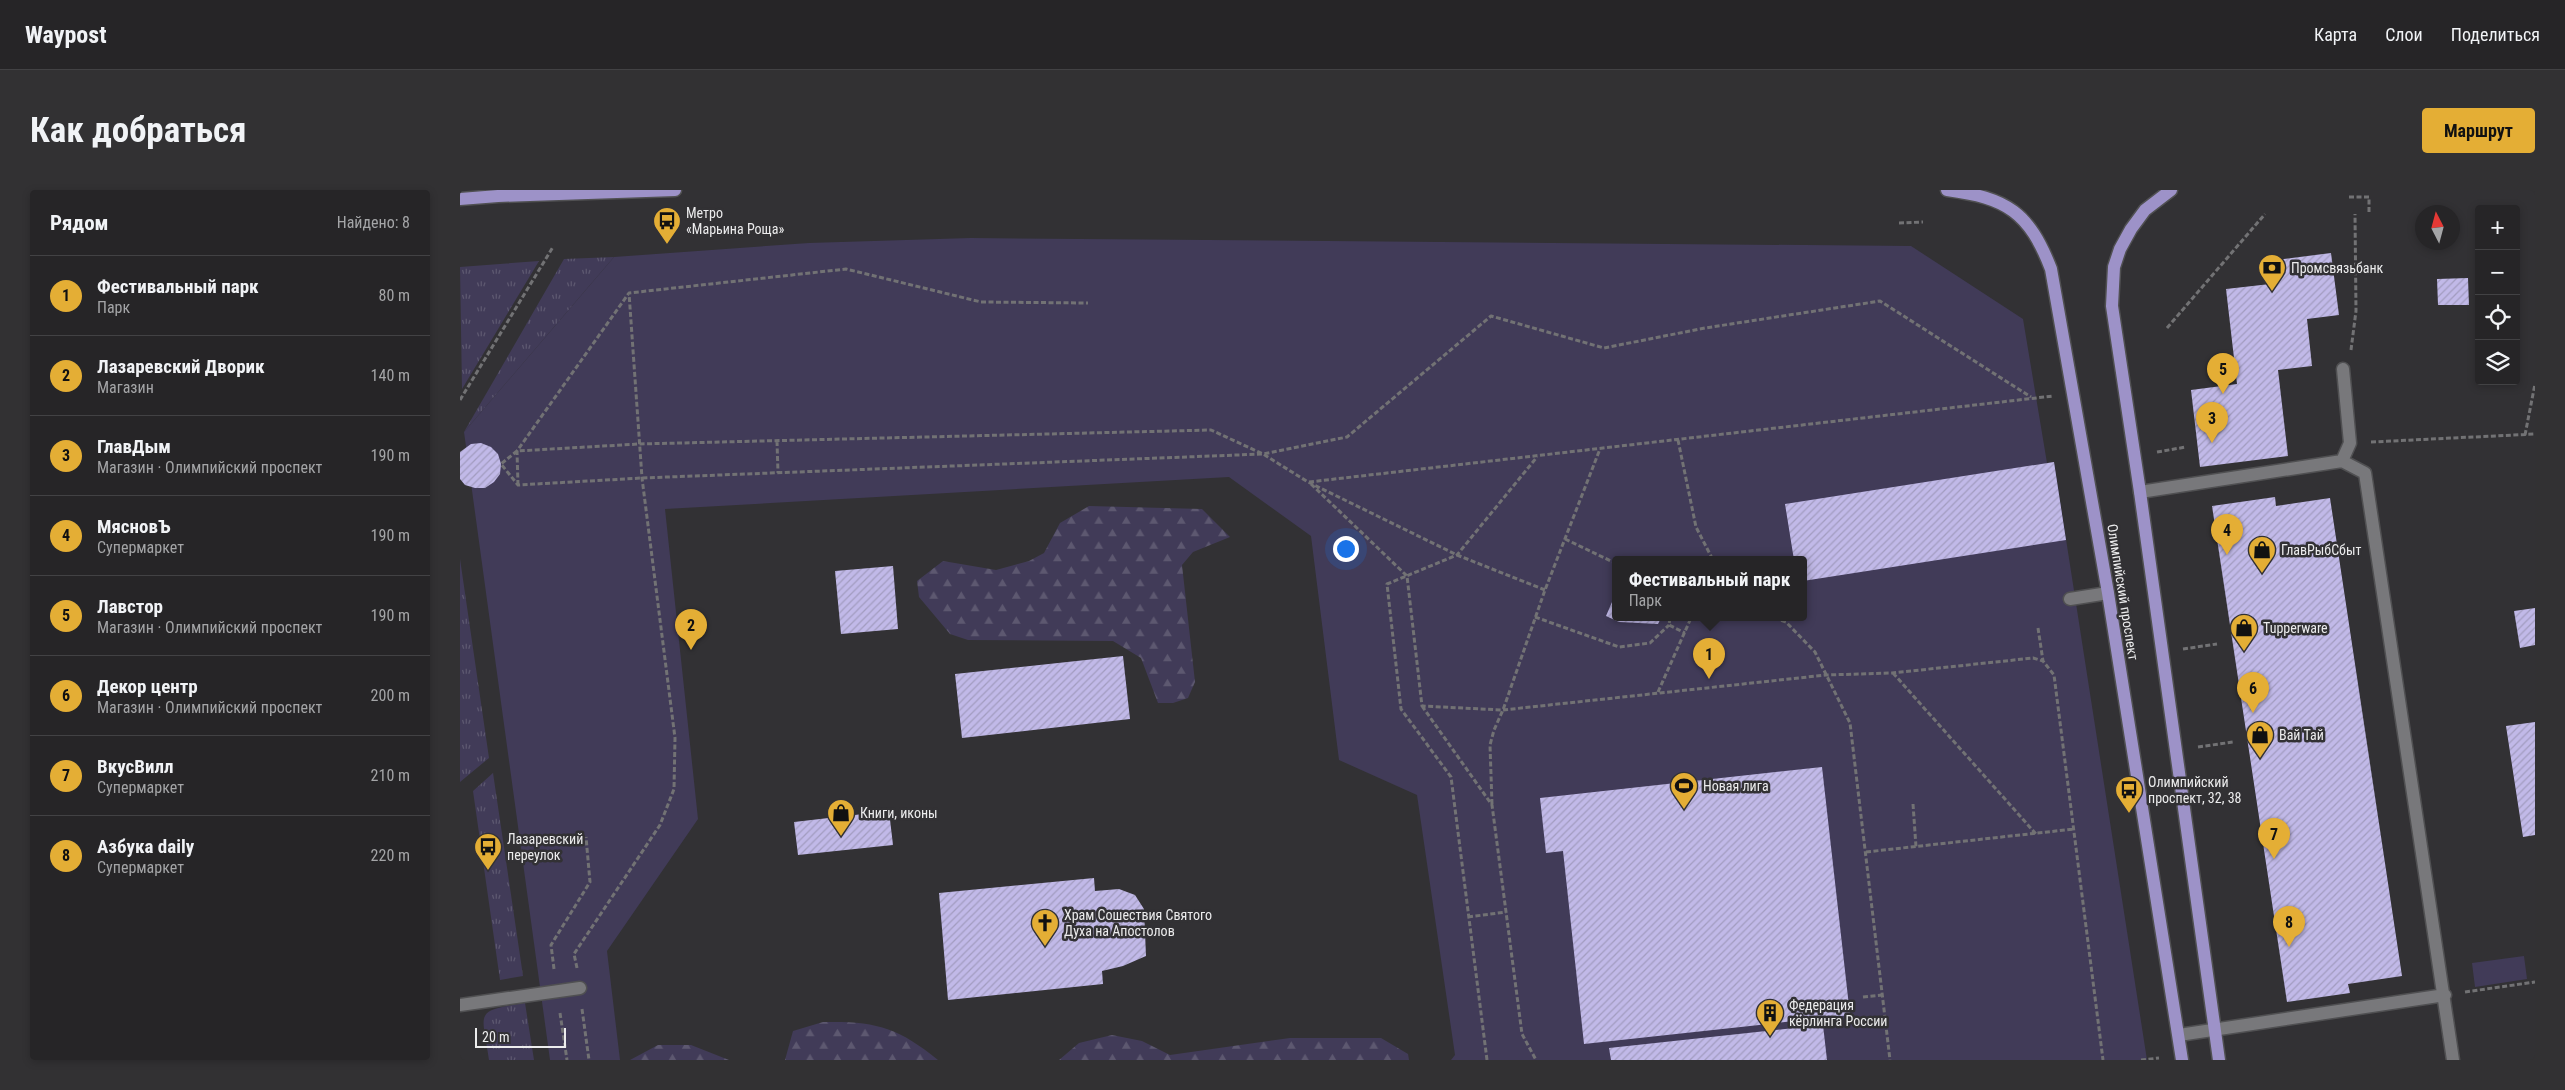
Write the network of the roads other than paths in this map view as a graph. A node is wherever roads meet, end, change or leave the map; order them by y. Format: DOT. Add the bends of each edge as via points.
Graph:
graph roads {
  1 [pos="460,190"];
  2 [pos="675,190"];
  3 [pos="1947,190"];
  4 [pos="2171,190"];
  5 [pos="498,196"];
  6 [pos="460,199"];
  7 [pos="2344,369"];
  8 [pos="2342,461"];
  9 [pos="2140,492"];
  10 [pos="2108,593"];
  11 [pos="2070,599"];
  12 [pos="580,988"];
  13 [pos="2445,996"];
  14 [pos="460,1005"];
  15 [pos="2214,1030"];
  16 [pos="2179,1035"];
  17 [pos="2182,1060"];
  18 [pos="2219,1060"];
  19 [pos="2453,1060"];
  1 -- 5 [label="main road"];
  2 -- 5 [label="main road"];
  3 -- 10 [label="main road, Олимпийский проспект" via="1972,194 2018,213 2042,246 2060,315"];
  4 -- 9 [label="main road" via="2145,210 2131,228 2114,267 2111,286"];
  5 -- 6 [label="main road"];
  7 -- 8 [label="lane" via="2350,443"];
  8 -- 9 [label="lane"];
  8 -- 13 [label="lane" via="2365,473"];
  9 -- 15 [label="main road"];
  10 -- 11 [label="lane"];
  10 -- 16 [label="main road, Олимпийский проспект"];
  12 -- 14 [label="lane"];
  13 -- 15 [label="lane"];
  13 -- 19 [label="lane"];
  15 -- 16 [label="lane"];
  15 -- 18 [label="main road"];
  16 -- 17 [label="main road, Олимпийский проспект"];
}
